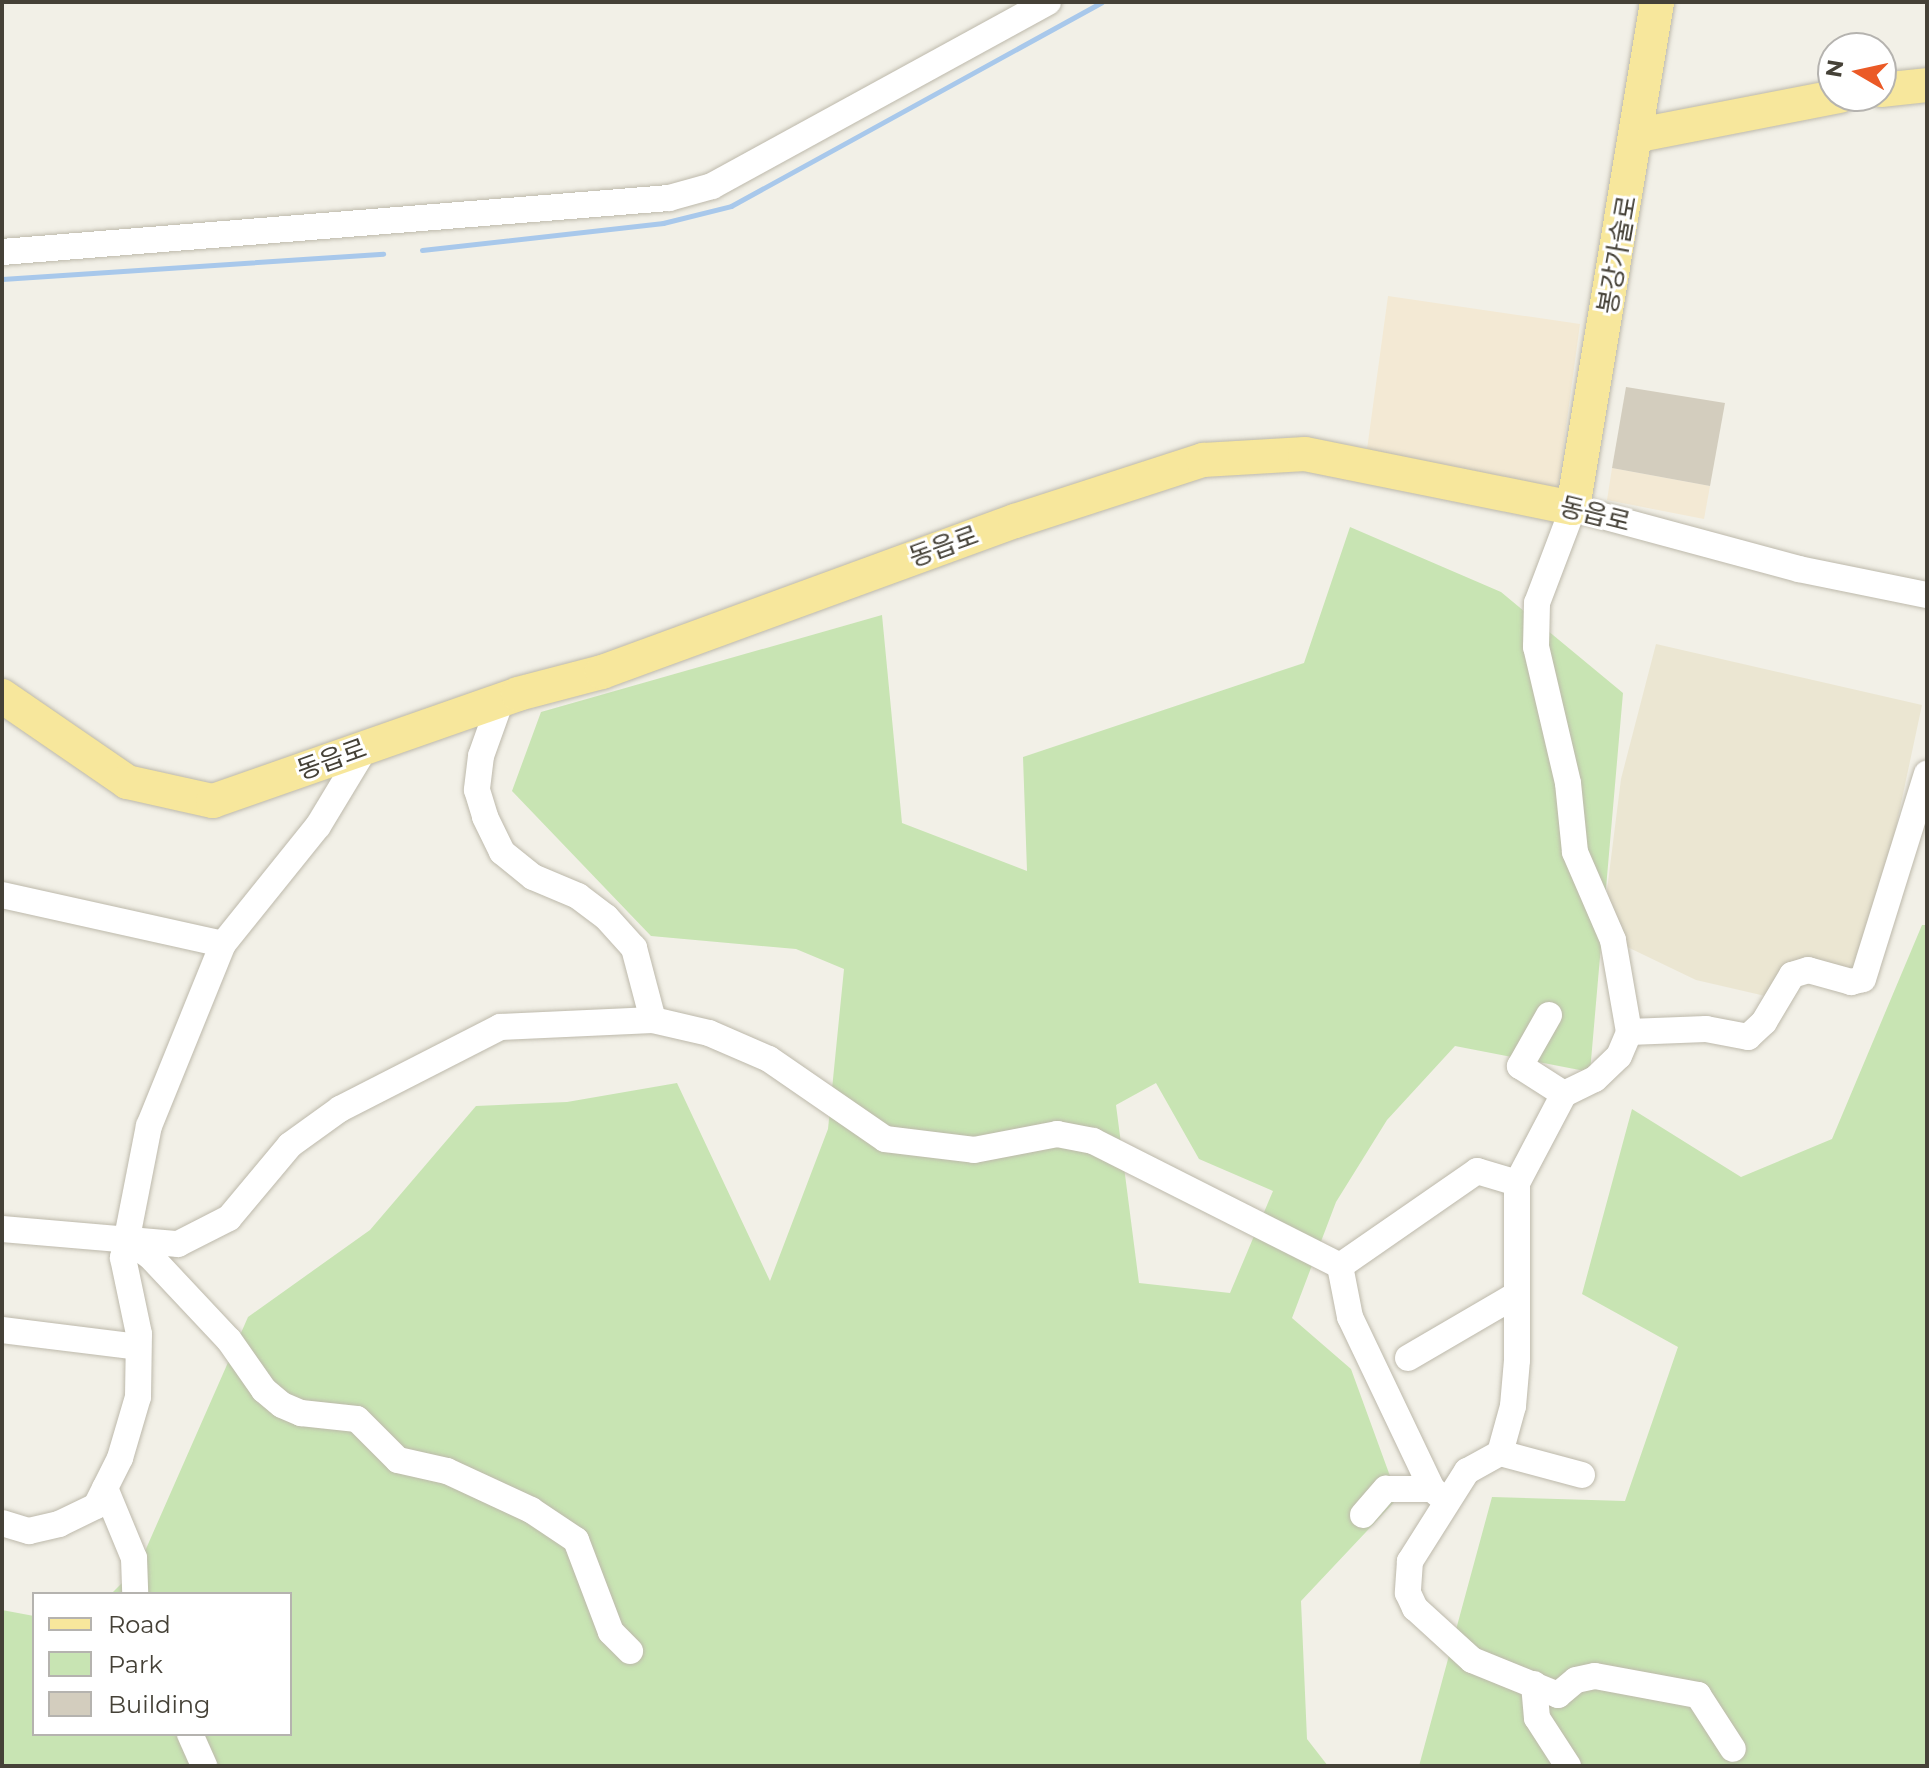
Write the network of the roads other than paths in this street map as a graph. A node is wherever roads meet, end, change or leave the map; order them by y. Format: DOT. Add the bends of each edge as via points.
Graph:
graph roads {
  1 [pos="1048,2"];
  2 [pos="1657,2"];
  3 [pos="1927,85"];
  4 [pos="1897,88"];
  5 [pos="1817,100"];
  6 [pos="1639,135"];
  7 [pos="2,252"];
  8 [pos="1573,508"];
  9 [pos="1927,595"];
  10 [pos="2,696"];
  11 [pos="501,700"];
  12 [pos="365,748"];
  13 [pos="1927,774"];
  14 [pos="2,895"];
  15 [pos="223,944"];
  16 [pos="1549,1015"];
  17 [pos="653,1020"];
  18 [pos="1629,1032"];
  19 [pos="1564,1094"];
  20 [pos="1517,1183"];
  21 [pos="2,1229"];
  22 [pos="127,1240"];
  23 [pos="1340,1266"];
  24 [pos="1516,1295"];
  25 [pos="2,1330"];
  26 [pos="138,1347"];
  27 [pos="1408,1358"];
  28 [pos="1500,1453"];
  29 [pos="1582,1475"];
  30 [pos="105,1488"];
  31 [pos="1439,1495"];
  32 [pos="1363,1515"];
  33 [pos="2,1523"];
  34 [pos="135,1592"];
  35 [pos="630,1651"];
  36 [pos="1534,1684"];
  37 [pos="191,1736"];
  38 [pos="1733,1749"];
  39 [pos="204,1766"];
  40 [pos="1568,1766"];
  1 -- 7 [label="street" via="712,186 669,198"];
  2 -- 6 [label="main road, 봉강가술로"];
  3 -- 4 [label="main road"];
  5 -- 6 [label="main road"];
  6 -- 8 [label="main road, 봉강가술로"];
  8 -- 9 [label="street, 동읍로" via="1799,569"];
  8 -- 11 [label="main road, 동읍로" via="1305,454 1203,460 1015,521 602,672"];
  8 -- 18 [label="street" via="1537,603 1536,647 1568,783 1575,852 1613,940"];
  10 -- 12 [label="main road, 동읍로" via="127,782 213,801"];
  11 -- 12 [label="main road, 동읍로"];
  11 -- 17 [label="street" via="481,756 477,790 485,817 502,852 533,877 578,896 634,948"];
  12 -- 15 [label="street" via="318,826"];
  13 -- 18 [label="street" via="1863,979 1851,982 1808,970 1792,975 1764,1022 1748,1037 1706,1029"];
  14 -- 15 [label="street"];
  15 -- 22 [label="street" via="149,1126"];
  16 -- 19 [label="street" via="1520,1066"];
  17 -- 22 [label="street" via="500,1027 340,1109 290,1145 229,1218 178,1244"];
  17 -- 23 [label="street" via="709,1033 769,1059 885,1139 974,1150 1057,1134 1093,1141"];
  18 -- 19 [label="street" via="1619,1056 1595,1079"];
  19 -- 20 [label="street"];
  20 -- 23 [label="street" via="1477,1171"];
  20 -- 24 [label="street"];
  21 -- 22 [label="street"];
  22 -- 26 [label="street" via="123,1258"];
  22 -- 35 [label="street" via="150,1256 229,1340 264,1390 282,1405 301,1413 357,1419 398,1460 447,1471 531,1510 576,1540 611,1632"];
  23 -- 31 [label="street" via="1350,1317"];
  24 -- 27 [label="street"];
  24 -- 28 [label="street" via="1513,1406"];
  25 -- 26 [label="street"];
  26 -- 30 [label="street" via="138,1397"];
  28 -- 29 [label="street"];
  28 -- 31 [label="street"];
  30 -- 33 [label="street" via="96,1506 59,1524 29,1531"];
  30 -- 34 [label="street" via="134,1558"];
  31 -- 32 [label="street" via="1386,1489"];
  31 -- 36 [label="street" via="1410,1561 1408,1593 1415,1608 1472,1660"];
  36 -- 38 [label="street" via="1558,1695 1576,1680 1595,1676 1698,1695"];
  36 -- 40 [label="street" via="1537,1718"];
  37 -- 39 [label="street"];
}
